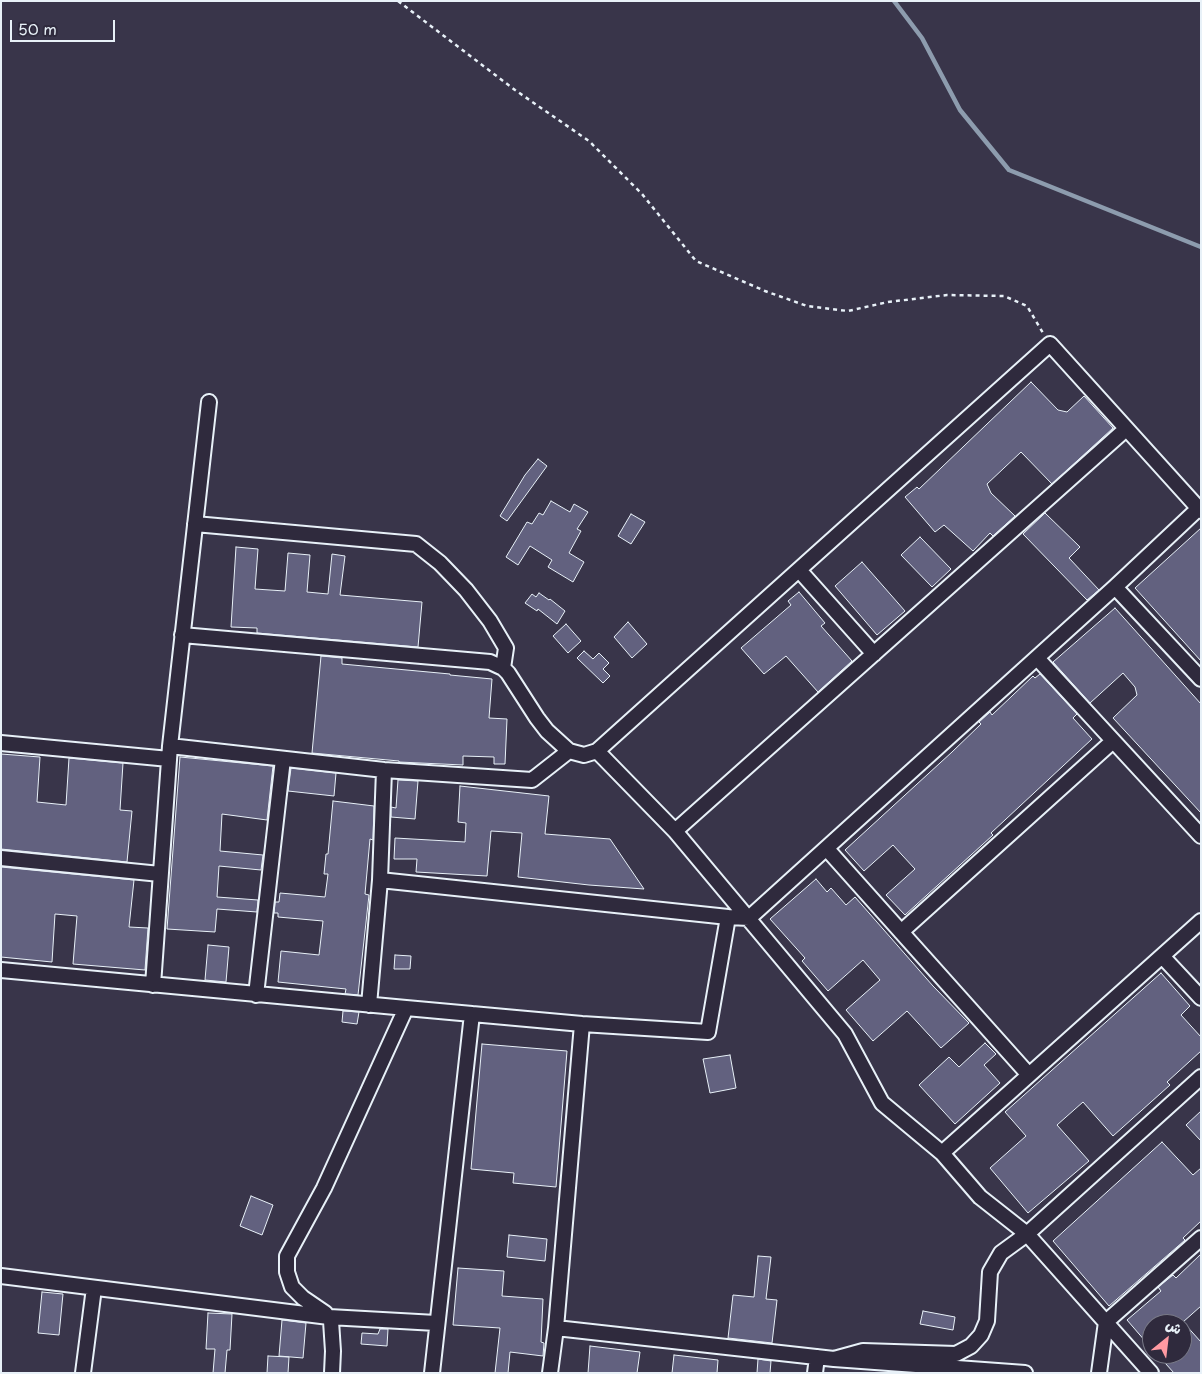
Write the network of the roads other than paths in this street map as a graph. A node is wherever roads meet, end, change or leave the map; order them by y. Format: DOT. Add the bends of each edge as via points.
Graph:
graph roads {
  1 [pos="209,402"];
  2 [pos="1126,429"];
  3 [pos="1200,509"];
  4 [pos="195,524"];
  5 [pos="799,570"];
  6 [pos="1115,587"];
  7 [pos="182,635"];
  8 [pos="874,654"];
  9 [pos="1037,658"];
  10 [pos="503,668"];
  11 [pos="1201,679"];
  12 [pos="1113,741"];
  13 [pos="1,743"];
  14 [pos="568,751"];
  15 [pos="597,751"];
  16 [pos="169,753"];
  17 [pos="283,758"];
  18 [pos="384,770"];
  19 [pos="675,831"];
  20 [pos="1201,836"];
  21 [pos="827,849"];
  22 [pos="1,858"];
  23 [pos="160,874"];
  24 [pos="380,880"];
  25 [pos="728,917"];
  26 [pos="749,918"];
  27 [pos="1201,921"];
  28 [pos="902,932"];
  29 [pos="1162,956"];
  30 [pos="1,970"];
  31 [pos="152,985"];
  32 [pos="256,995"];
  33 [pos="1201,998"];
  34 [pos="368,1005"];
  35 [pos="406,1008"];
  36 [pos="472,1014"];
  37 [pos="582,1024"];
  38 [pos="1029,1075"];
  39 [pos="1201,1077"];
  40 [pos="942,1153"];
  41 [pos="1027,1234"];
  42 [pos="1201,1238"];
  43 [pos="1,1276"];
  44 [pos="94,1288"];
  45 [pos="329,1317"];
  46 [pos="1106,1322"];
  47 [pos="436,1323"];
  48 [pos="556,1328"];
  49 [pos="817,1357"];
  50 [pos="834,1359"];
  51 [pos="83,1373"];
  52 [pos="332,1373"];
  53 [pos="432,1373"];
  54 [pos="550,1373"];
  55 [pos="815,1373"];
  56 [pos="1025,1373"];
  57 [pos="1099,1373"];
  58 [pos="1151,1373"];
  1 -- 4 [label="street"];
  2 -- 3 [label="street"];
  2 -- 5 [label="street" via="1050,344"];
  2 -- 8 [label="street"];
  3 -- 6 [label="street"];
  4 -- 7 [label="street"];
  4 -- 10 [label="street" via="416,544 466,590 490,621 506,648"];
  5 -- 8 [label="street"];
  5 -- 15 [label="street"];
  6 -- 9 [label="street"];
  6 -- 11 [label="street"];
  7 -- 10 [label="street" via="490,662"];
  7 -- 16 [label="street"];
  8 -- 19 [label="street"];
  9 -- 12 [label="street"];
  9 -- 21 [label="street"];
  10 -- 14 [label="street" via="547,731"];
  12 -- 20 [label="street"];
  12 -- 28 [label="street"];
  13 -- 16 [label="street"];
  14 -- 15 [label="street" via="584,755"];
  14 -- 18 [label="street" via="532,780"];
  15 -- 19 [label="street"];
  16 -- 17 [label="street"];
  16 -- 23 [label="street"];
  17 -- 18 [label="street"];
  17 -- 32 [label="street"];
  18 -- 24 [label="street"];
  19 -- 26 [label="street"];
  21 -- 26 [label="street"];
  21 -- 28 [label="street"];
  22 -- 23 [label="street"];
  23 -- 31 [label="street"];
  24 -- 25 [label="street"];
  24 -- 34 [label="street"];
  25 -- 26 [label="street"];
  25 -- 37 [label="street" via="708,1032"];
  26 -- 40 [label="street" via="845,1034 882,1102"];
  27 -- 29 [label="street"];
  28 -- 38 [label="street"];
  29 -- 33 [label="street"];
  29 -- 38 [label="street"];
  30 -- 31 [label="street"];
  31 -- 32 [label="street"];
  32 -- 34 [label="street"];
  34 -- 35 [label="street"];
  35 -- 36 [label="street"];
  35 -- 45 [label="street" via="318,1200 287,1256 287,1272 292,1286"];
  36 -- 37 [label="street"];
  36 -- 47 [label="street"];
  37 -- 48 [label="street"];
  38 -- 40 [label="street"];
  39 -- 41 [label="street"];
  40 -- 41 [label="street" via="980,1197"];
  41 -- 46 [label="street"];
  41 -- 50 [label="street" via="1001,1253 990,1272 987,1321 971,1346 956,1354 862,1351"];
  42 -- 46 [label="street"];
  43 -- 44 [label="street"];
  44 -- 45 [label="street"];
  44 -- 51 [label="street"];
  45 -- 47 [label="street"];
  45 -- 52 [label="street" via="332,1326"];
  46 -- 57 [label="street"];
  46 -- 58 [label="street"];
  47 -- 53 [label="street"];
  48 -- 49 [label="street"];
  48 -- 54 [label="street"];
  49 -- 50 [label="street"];
  49 -- 55 [label="street"];
  50 -- 56 [label="street"];
}
